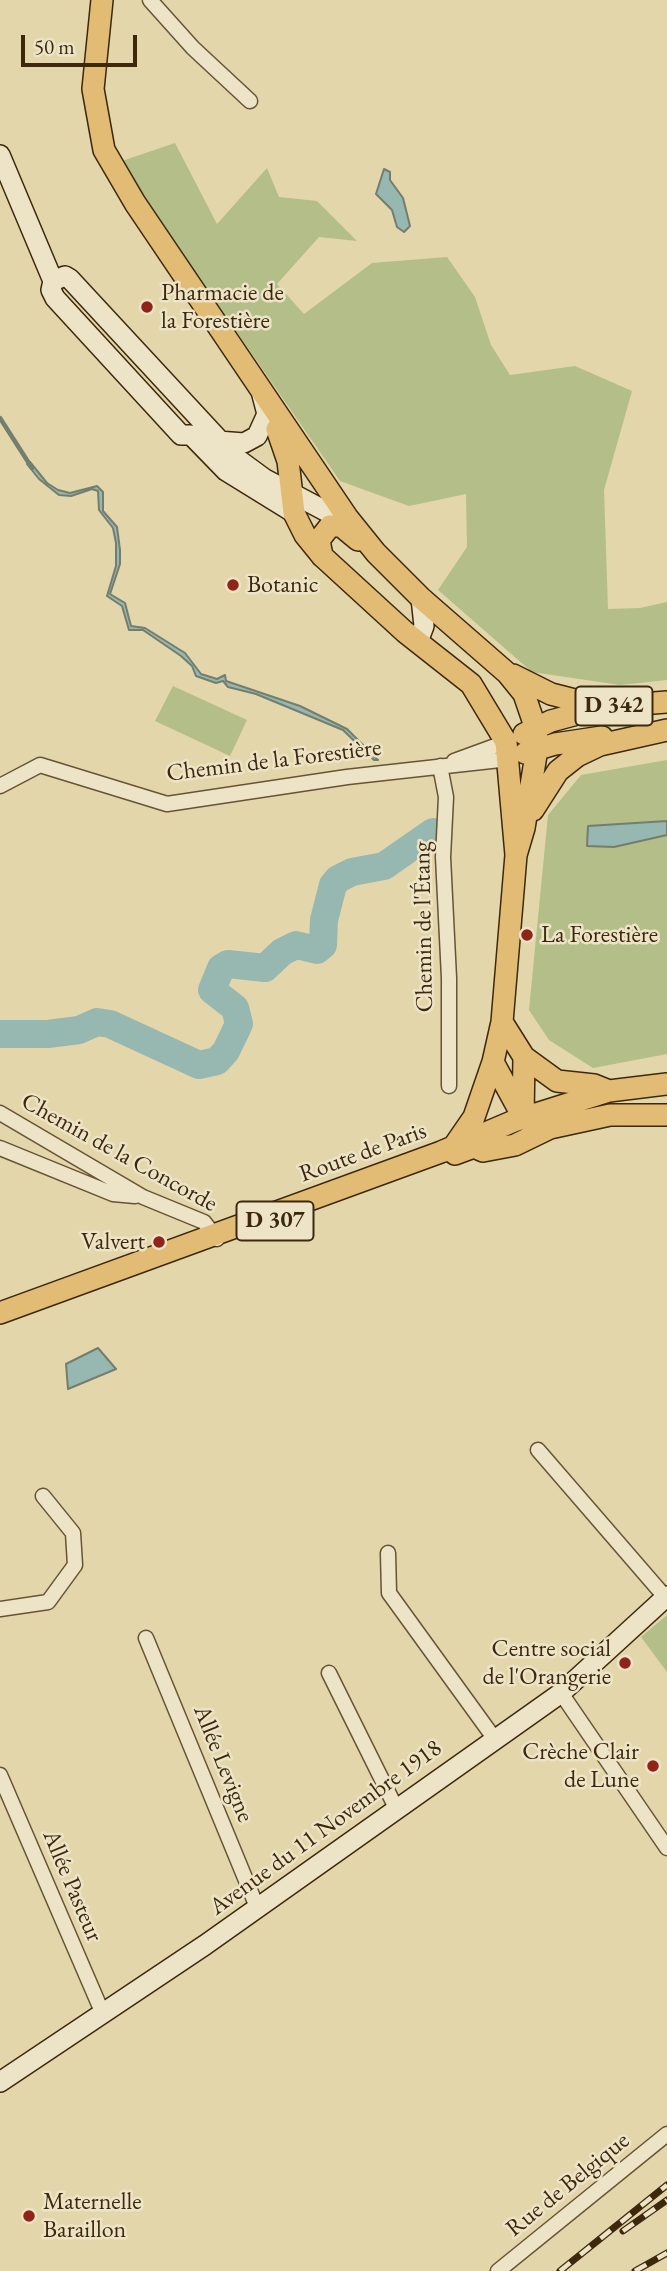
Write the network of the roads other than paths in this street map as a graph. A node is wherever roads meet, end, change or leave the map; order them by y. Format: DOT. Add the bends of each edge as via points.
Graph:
graph roads {
  1 [pos="102,0"];
  2 [pos="150,0"];
  3 [pos="250,101"];
  4 [pos="0,155"];
  5 [pos="59,279"];
  6 [pos="262,395"];
  7 [pos="194,415"];
  8 [pos="191,435"];
  9 [pos="218,441"];
  10 [pos="290,491"];
  11 [pos="294,513"];
  12 [pos="350,531"];
  13 [pos="322,556"];
  14 [pos="421,598"];
  15 [pos="411,637"];
  16 [pos="507,673"];
  17 [pos="667,702"];
  18 [pos="603,707"];
  19 [pos="667,729"];
  20 [pos="536,739"];
  21 [pos="508,750"];
  22 [pos="440,766"];
  23 [pos="0,786"];
  24 [pos="524,828"];
  25 [pos="516,855"];
  26 [pos="502,1022"];
  27 [pos="524,1057"];
  28 [pos="494,1062"];
  29 [pos="667,1084"];
  30 [pos="449,1086"];
  31 [pos="608,1091"];
  32 [pos="0,1113"];
  33 [pos="667,1115"];
  34 [pos="523,1118"];
  35 [pos="550,1128"];
  36 [pos="464,1147"];
  37 [pos="0,1148"];
  38 [pos="143,1197"];
  39 [pos="217,1238"];
  40 [pos="0,1312"];
  41 [pos="0,1322"];
  42 [pos="538,1450"];
  43 [pos="43,1496"];
  44 [pos="388,1553"];
  45 [pos="666,1596"];
  46 [pos="0,1609"];
  47 [pos="146,1638"];
  48 [pos="329,1673"];
  49 [pos="561,1693"];
  50 [pos="494,1738"];
  51 [pos="0,1775"];
  52 [pos="396,1808"];
  53 [pos="667,1847"];
  54 [pos="257,1907"];
  55 [pos="103,2014"];
  56 [pos="0,2082"];
  57 [pos="667,2134"];
  58 [pos="498,2271"];
  1 -- 6 [label="main road" via="93,89 104,150"];
  2 -- 3 [label="street"];
  4 -- 5 [label="main road" via="33,234"];
  5 -- 7 [label="main road"];
  5 -- 8 [label="main road" via="52,294 55,298 173,428 180,435"];
  6 -- 9 [label="main road" via="267,414 257,436 244,443"];
  6 -- 10 [label="main road" via="284,444"];
  6 -- 14 [label="main road" via="347,517"];
  7 -- 8 [label="main road" via="198,422"];
  7 -- 9 [label="main road"];
  8 -- 11 [label="main road" via="232,475"];
  9 -- 10 [label="main road" via="246,467"];
  10 -- 11 [label="main road"];
  10 -- 12 [label="main road"];
  11 -- 13 [label="main road"];
  12 -- 13 [label="main road" via="327,527 318,540"];
  12 -- 14 [label="main road" via="401,584"];
  13 -- 15 [label="main road"];
  14 -- 15 [label="main road" via="424,626 421,634"];
  14 -- 16 [label="main road"];
  15 -- 21 [label="main road" via="471,684"];
  16 -- 18 [label="main road" via="561,697"];
  16 -- 20 [label="main road" via="524,694"];
  17 -- 18 [label="main road, D 342"];
  18 -- 20 [label="main road, D 342" via="561,717"];
  19 -- 20 [label="main road, D 342"];
  19 -- 24 [label="main road" via="600,745 577,757 558,771"];
  20 -- 21 [label="main road, Chemin de la Forestière"];
  20 -- 24 [label="main road"];
  21 -- 22 [label="street, Chemin de la Forestière"];
  21 -- 25 [label="main road"];
  22 -- 23 [label="street, Chemin de la Forestière" via="167,804 40,765"];
  22 -- 30 [label="street, Chemin de l'Étang" via="446,797 443,857"];
  24 -- 25 [label="main road"];
  25 -- 26 [label="main road"];
  26 -- 27 [label="main road"];
  26 -- 28 [label="main road"];
  27 -- 31 [label="main road" via="557,1080"];
  27 -- 34 [label="main road"];
  28 -- 34 [label="main road"];
  28 -- 36 [label="main road"];
  29 -- 31 [label="main road"];
  31 -- 34 [label="main road"];
  32 -- 38 [label="street, Chemin de la Concorde"];
  33 -- 35 [label="main road, Route de Paris / D 307" via="610,1115"];
  34 -- 35 [label="main road"];
  34 -- 36 [label="main road" via="507,1137"];
  35 -- 36 [label="main road, Route de Paris / D 307" via="515,1144 483,1151"];
  36 -- 39 [label="main road, Route de Paris / D 307"];
  37 -- 38 [label="street" via="113,1194"];
  38 -- 39 [label="street, Chemin de la Concorde" via="204,1222"];
  39 -- 40 [label="main road, Route de Paris / D 307"];
  39 -- 41 [label="main road, Route de Paris / D 307"];
  42 -- 45 [label="street"];
  43 -- 46 [label="street" via="73,1533 75,1565 48,1602"];
  44 -- 50 [label="street" via="389,1593"];
  45 -- 49 [label="main road, Avenue du 11 Novembre 1918"];
  47 -- 54 [label="street, Allée Levigne"];
  48 -- 52 [label="street"];
  49 -- 50 [label="main road, Avenue du 11 Novembre 1918"];
  49 -- 53 [label="street"];
  50 -- 52 [label="main road, Avenue du 11 Novembre 1918"];
  51 -- 55 [label="street, Allée Pasteur"];
  52 -- 54 [label="main road, Avenue du 11 Novembre 1918"];
  54 -- 55 [label="main road, Avenue du 11 Novembre 1918"];
  55 -- 56 [label="main road, Avenue du 11 Novembre 1918"];
  57 -- 58 [label="street, Rue de Belgique"];
}
